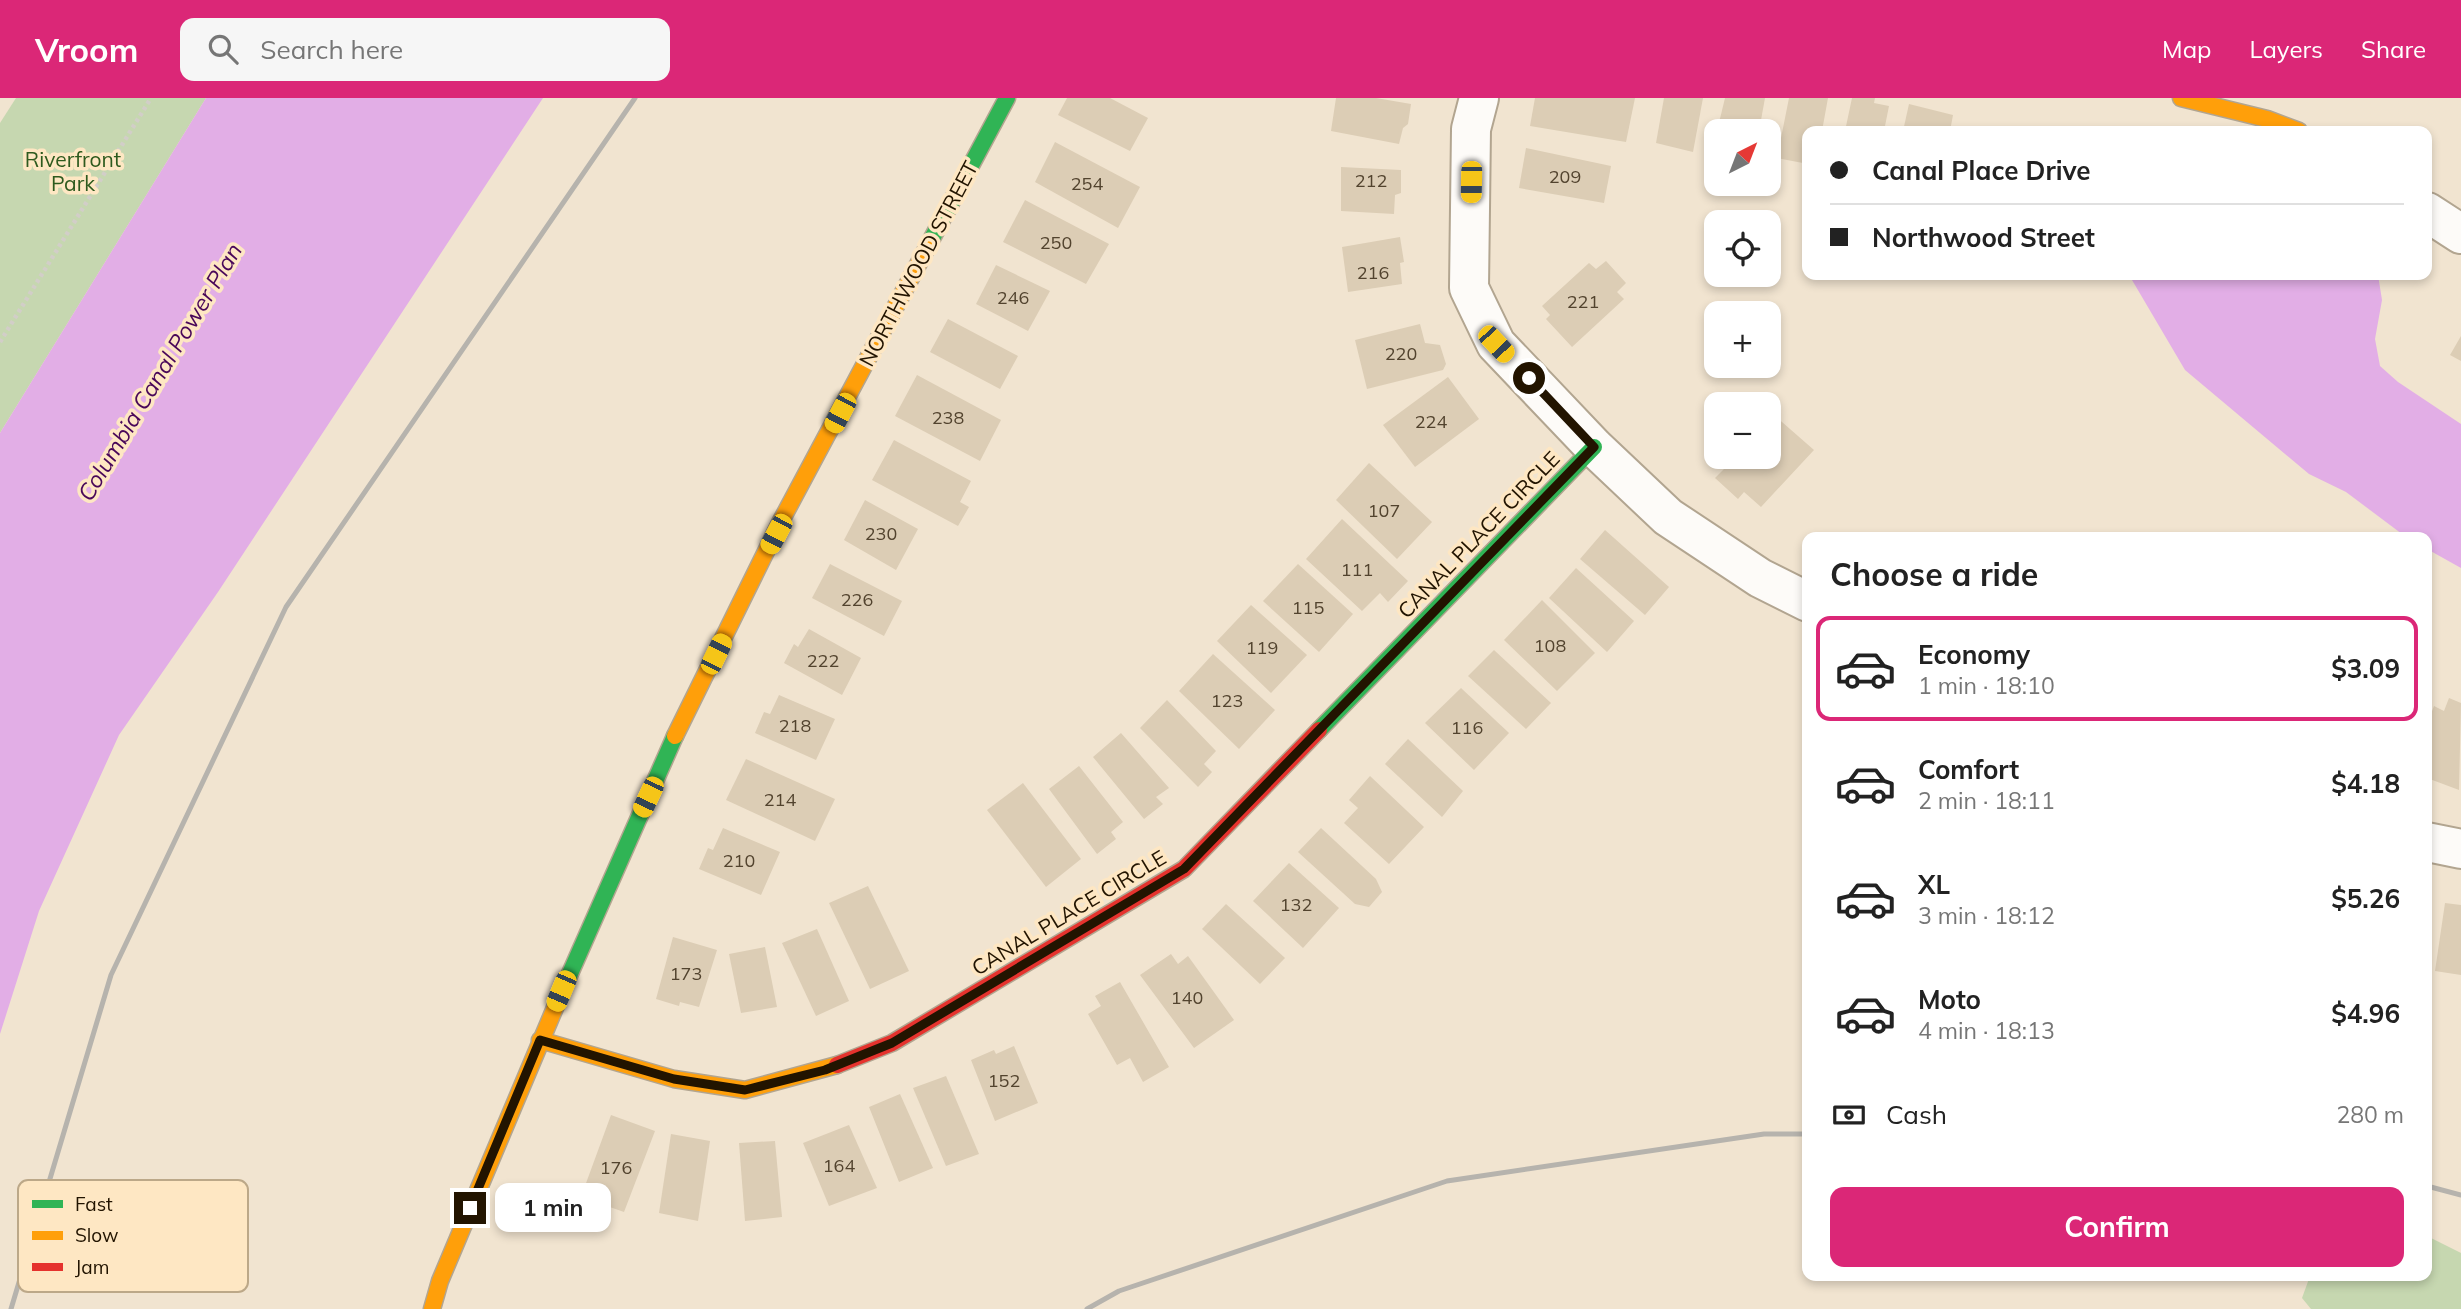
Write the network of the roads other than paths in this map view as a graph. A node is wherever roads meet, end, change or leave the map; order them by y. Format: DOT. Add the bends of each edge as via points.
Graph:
graph roads {
  1 [pos="1007,98"];
  2 [pos="1479,98"];
  3 [pos="2181,98"];
  4 [pos="2285,126"];
  5 [pos="2432,215"];
  6 [pos="2461,234"];
  7 [pos="1594,447"];
  8 [pos="1802,599"];
  9 [pos="2432,843"];
  10 [pos="2461,849"];
  11 [pos="540,1040"];
  12 [pos="432,1309"];
  1 -- 11 [label="street, NORTHWOOD STREET" via="750,582 625,845"];
  2 -- 7 [label="street" via="1471,130 1469,288 1496,344"];
  3 -- 4 [label="street"];
  5 -- 6 [label="street"];
  7 -- 8 [label="street" via="1668,517 1760,578"];
  7 -- 11 [label="street, CANAL PLACE CIRCLE" via="1184,869 892,1043 825,1070 745,1090 674,1079"];
  9 -- 10 [label="street"];
  11 -- 12 [label="street, NORTHWOOD STREET"];
}
